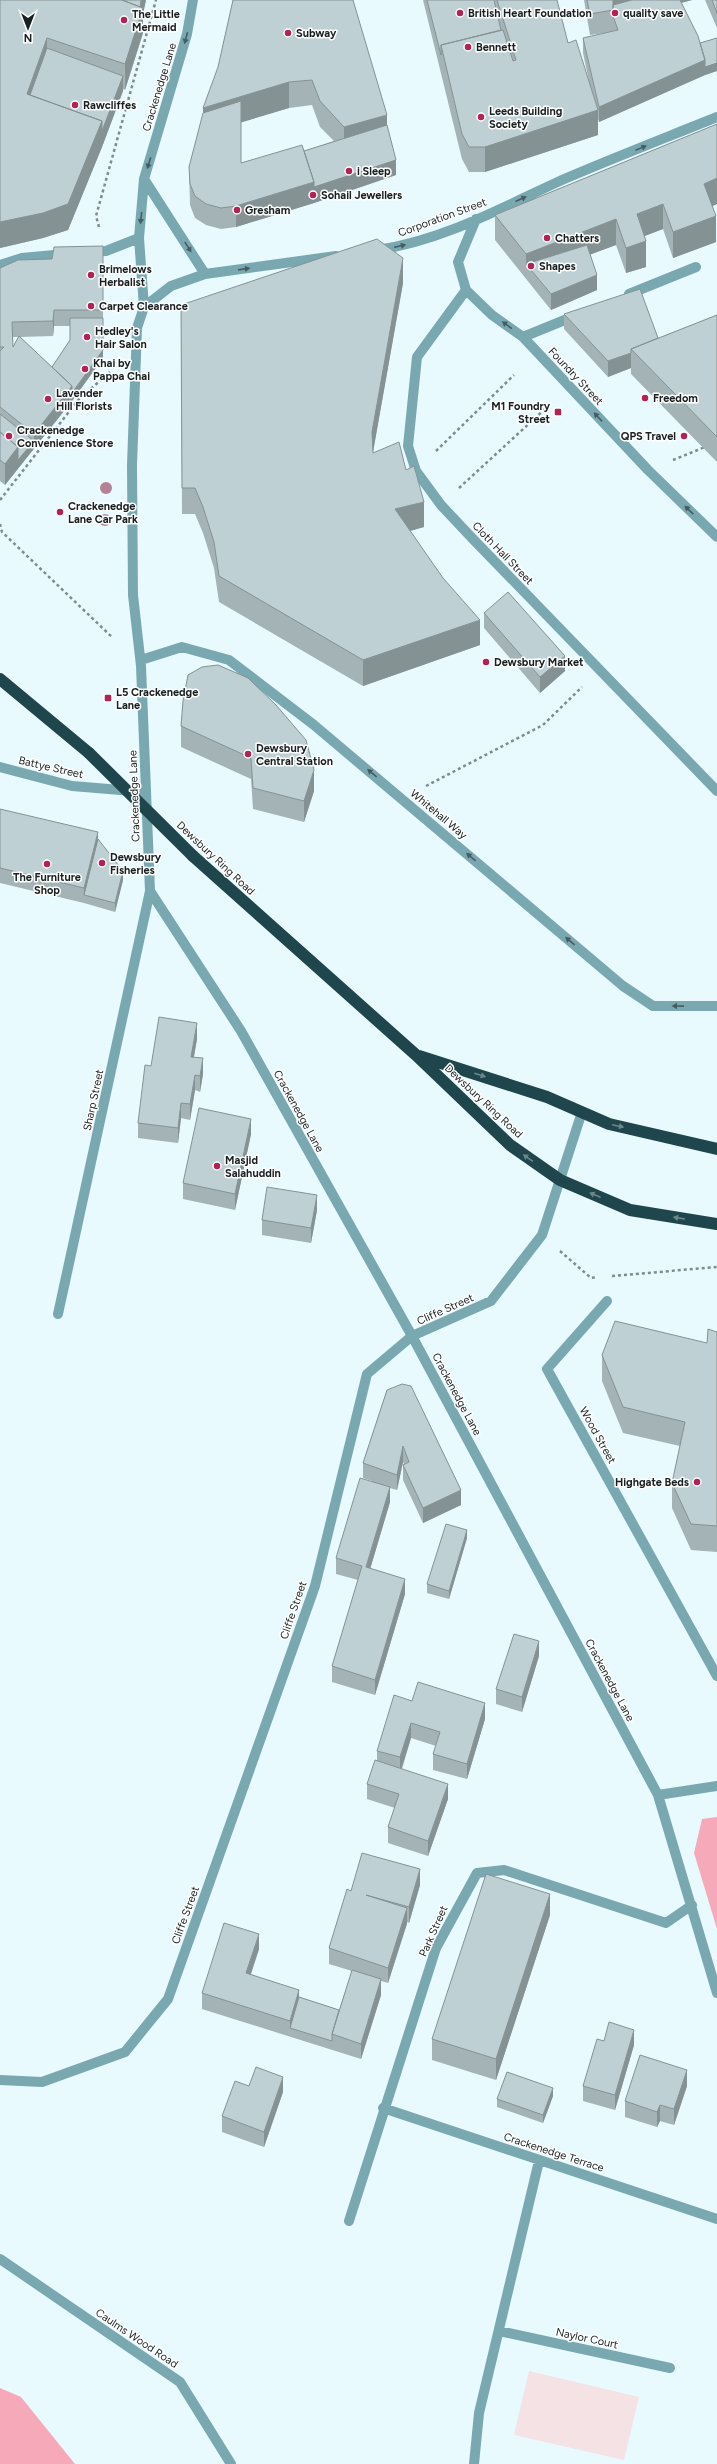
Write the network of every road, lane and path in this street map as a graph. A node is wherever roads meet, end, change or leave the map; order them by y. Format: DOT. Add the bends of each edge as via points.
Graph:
graph roads {
  1 [pos="193,0"];
  2 [pos="717,117"];
  3 [pos="144,179"];
  4 [pos="476,219"];
  5 [pos="138,238"];
  6 [pos="366,251"];
  7 [pos="350,254"];
  8 [pos="22,258"];
  9 [pos="0,265"];
  10 [pos="696,267"];
  11 [pos="0,270"];
  12 [pos="205,274"];
  13 [pos="466,290"];
  14 [pos="617,299"];
  15 [pos="144,307"];
  16 [pos="588,311"];
  17 [pos="523,337"];
  18 [pos="136,350"];
  19 [pos="514,375"];
  20 [pos="545,409"];
  21 [pos="710,446"];
  22 [pos="702,449"];
  23 [pos="416,471"];
  24 [pos="0,500"];
  25 [pos="441,505"];
  26 [pos="0,524"];
  27 [pos="717,537"];
  28 [pos="141,663"];
  29 [pos="600,670"];
  30 [pos="0,679"];
  31 [pos="0,767"];
  32 [pos="423,788"];
  33 [pos="717,791"];
  34 [pos="145,792"];
  35 [pos="150,891"];
  36 [pos="717,1006"];
  37 [pos="416,1055"];
  38 [pos="582,1112"];
  39 [pos="717,1149"];
  40 [pos="560,1180"];
  41 [pos="717,1224"];
  42 [pos="542,1235"];
  43 [pos="717,1267"];
  44 [pos="598,1277"];
  45 [pos="606,1277"];
  46 [pos="607,1301"];
  47 [pos="58,1314"];
  48 [pos="412,1336"];
  49 [pos="717,1676"];
  50 [pos="717,1786"];
  51 [pos="658,1795"];
  52 [pos="692,1905"];
  53 [pos="717,1993"];
  54 [pos="0,2080"];
  55 [pos="383,2108"];
  56 [pos="539,2160"];
  57 [pos="717,2219"];
  58 [pos="349,2221"];
  59 [pos="0,2260"];
  60 [pos="499,2331"];
  61 [pos="670,2368"];
  62 [pos="231,2464"];
  63 [pos="474,2464"];
  1 -- 3 [label="street, Crackenedge Lane, one-way" via="187,34"];
  4 -- 2 [label="street, Corporation Street, one-way" via="564,179"];
  3 -- 5 [label="street, Crackenedge Lane, one-way"];
  3 -- 12 [label="street, one-way"];
  6 -- 4 [label="street, Corporation Street, one-way" via="418,242"];
  4 -- 13 [label="street" via="458,262"];
  5 -- 8 [label="street" via="106,251"];
  5 -- 15 [label="street, Crackenedge Lane"];
  12 -- 7 [label="street, one-way"];
  8 -- 9 [label="street"];
  8 -- 11 [label="street"];
  10 -- 14 [label="street"];
  12 -- 15 [label="street" via="171,286"];
  17 -- 13 [label="street, Foundry Street, one-way" via="492,315"];
  13 -- 23 [label="street, Cloth Hall Street" via="416,357 408,446"];
  15 -- 18 [label="street, Crackenedge Lane" via="137,328"];
  16 -- 17 [label="street"];
  27 -- 17 [label="street, Foundry Street, one-way" via="648,470"];
  18 -- 24 [label="path" via="79,400"];
  18 -- 28 [label="street, Crackenedge Lane" via="132,465 133,595"];
  19 -- 23 [label="path"];
  20 -- 25 [label="path"];
  21 -- 22 [label="path"];
  23 -- 25 [label="street, Cloth Hall Street"];
  25 -- 29 [label="street, Cloth Hall Street"];
  26 -- 28 [label="path" via="2,532"];
  28 -- 34 [label="street, Crackenedge Lane"];
  36 -- 28 [label="street, Whitehall Way, one-way" via="653,1006 623,986 314,725 229,660 182,647"];
  29 -- 32 [label="path" via="543,725"];
  29 -- 33 [label="street, Cloth Hall Street"];
  30 -- 37 [label="highway, Dewsbury Ring Road, bridge" via="88,753 192,856"];
  31 -- 34 [label="street, Battye Street" via="72,786"];
  34 -- 35 [label="street, Crackenedge Lane"];
  35 -- 47 [label="street, Sharp Street"];
  35 -- 48 [label="street, Crackenedge Lane" via="241,1031"];
  37 -- 38 [label="highway, Dewsbury Ring Road, one-way" via="548,1096"];
  40 -- 37 [label="highway, Dewsbury Ring Road, one-way" via="510,1145"];
  38 -- 39 [label="highway, Dewsbury Ring Road, one-way" via="609,1124"];
  38 -- 40 [label="street, Cliffe Street"];
  41 -- 40 [label="highway, Dewsbury Ring Road, one-way" via="630,1210"];
  40 -- 42 [label="street, Cliffe Street"];
  42 -- 44 [label="path" via="590,1278"];
  42 -- 48 [label="street, Cliffe Street" via="491,1301"];
  43 -- 45 [label="path"];
  46 -- 49 [label="street, Wood Street" via="548,1369"];
  48 -- 51 [label="street, Crackenedge Lane"];
  48 -- 54 [label="street, Cliffe Street" via="367,1374 315,1586 168,1999 125,2052 42,2082"];
  50 -- 51 [label="street"];
  51 -- 52 [label="street, Crackenedge Lane"];
  52 -- 53 [label="street, Crackenedge Lane"];
  52 -- 55 [label="street, Park Street" via="666,1923 504,1870 477,1873 436,1948"];
  55 -- 56 [label="street, Crackenedge Terrace"];
  55 -- 58 [label="street, Park Street"];
  56 -- 57 [label="street, Crackenedge Terrace"];
  56 -- 60 [label="street"];
  59 -- 62 [label="street, Caulms Wood Road" via="180,2382"];
  60 -- 61 [label="street, Naylor Court"];
  60 -- 63 [label="street" via="479,2412"];
}
